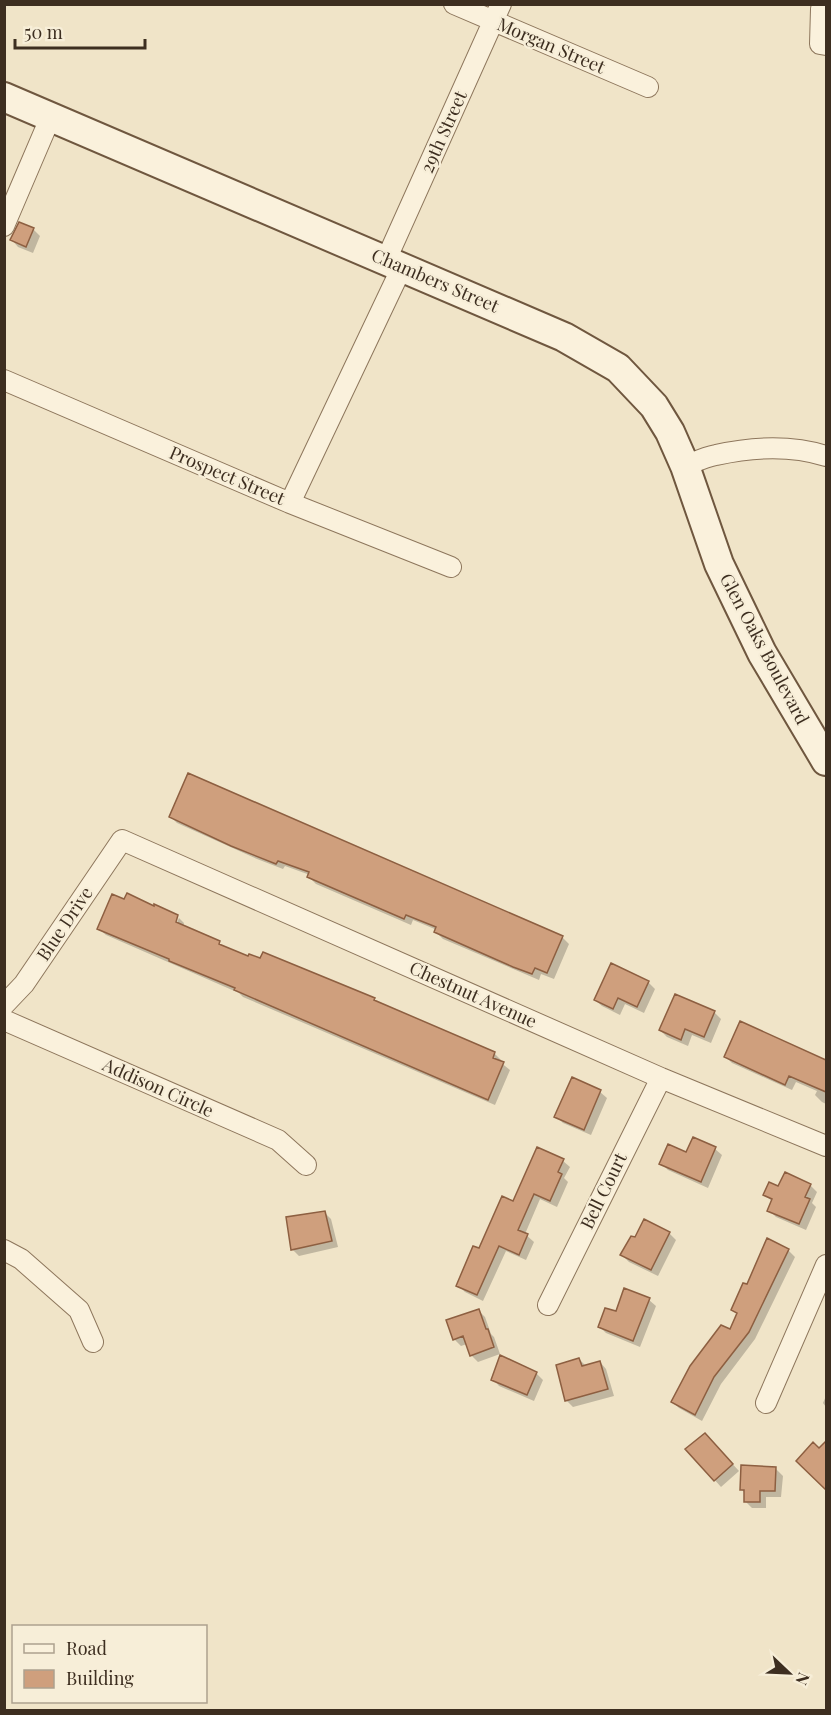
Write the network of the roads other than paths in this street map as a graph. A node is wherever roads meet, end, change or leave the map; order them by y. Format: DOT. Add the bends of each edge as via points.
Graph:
graph roads {
  1 [pos="454,4"];
  2 [pos="823,4"];
  3 [pos="498,13"];
  4 [pos="823,45"];
  5 [pos="648,87"];
  6 [pos="4,97"];
  7 [pos="51,116"];
  8 [pos="4,226"];
  9 [pos="394,264"];
  10 [pos="4,380"];
  11 [pos="826,456"];
  12 [pos="685,466"];
  13 [pos="290,503"];
  14 [pos="451,567"];
  15 [pos="826,761"];
  16 [pos="122,840"];
  17 [pos="4,1005"];
  18 [pos="4,1020"];
  19 [pos="660,1078"];
  20 [pos="826,1146"];
  21 [pos="306,1165"];
  22 [pos="4,1250"];
  23 [pos="826,1265"];
  24 [pos="548,1305"];
  25 [pos="93,1342"];
  26 [pos="766,1403"];
  1 -- 3 [label="street, Morgan Street"];
  2 -- 4 [label="street"];
  3 -- 5 [label="street, Morgan Street"];
  3 -- 9 [label="street, 29th Street"];
  6 -- 7 [label="main road, Chambers Street"];
  7 -- 8 [label="street"];
  7 -- 9 [label="main road, Chambers Street"];
  9 -- 12 [label="main road, Chambers Street" via="564,337 618,368 654,406"];
  9 -- 13 [label="street, 29th Street"];
  10 -- 13 [label="street, Prospect Street"];
  11 -- 12 [label="street" via="812,451 759,448 714,455"];
  12 -- 15 [label="main road, Glen Oaks Boulevard" via="718,564 762,653"];
  13 -- 14 [label="street, Prospect Street"];
  16 -- 17 [label="street, Blue Drive" via="24,984"];
  16 -- 19 [label="street, Chestnut Avenue"];
  18 -- 21 [label="street, Addison Circle" via="278,1140"];
  19 -- 20 [label="street, Chestnut Avenue"];
  19 -- 24 [label="street, Bell Court"];
  22 -- 25 [label="street" via="21,1259 79,1310"];
  23 -- 26 [label="street"];
}
